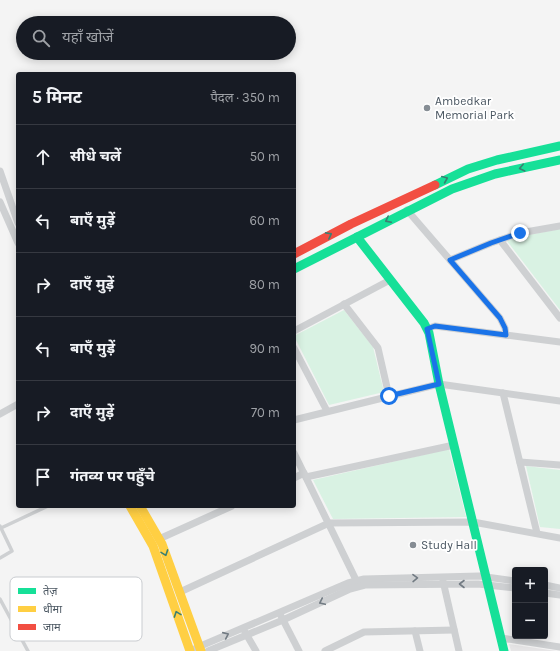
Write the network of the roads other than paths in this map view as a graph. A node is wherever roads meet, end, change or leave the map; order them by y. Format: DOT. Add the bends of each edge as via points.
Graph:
graph roads {
  1 [pos="560,146"];
  2 [pos="560,160"];
  3 [pos="0,171"];
  4 [pos="0,202"];
  5 [pos="407,210"];
  6 [pos="16,217"];
  7 [pos="560,226"];
  8 [pos="357,237"];
  9 [pos="16,238"];
  10 [pos="500,240"];
  11 [pos="296,253"];
  12 [pos="450,260"];
  13 [pos="296,268"];
  14 [pos="390,280"];
  15 [pos="344,304"];
  16 [pos="560,318"];
  17 [pos="427,329"];
  18 [pos="296,330"];
  19 [pos="506,335"];
  20 [pos="560,342"];
  21 [pos="296,352"];
  22 [pos="439,384"];
  23 [pos="503,393"];
  24 [pos="389,396"];
  25 [pos="560,401"];
  26 [pos="16,405"];
  27 [pos="327,412"];
  28 [pos="0,414"];
  29 [pos="296,420"];
  30 [pos="454,445"];
  31 [pos="296,457"];
  32 [pos="520,462"];
  33 [pos="560,465"];
  34 [pos="305,475"];
  35 [pos="296,477"];
  36 [pos="43,508"];
  37 [pos="131,508"];
  38 [pos="141,508"];
  39 [pos="228,508"];
  40 [pos="473,522"];
  41 [pos="329,523"];
  42 [pos="0,527"];
  43 [pos="537,533"];
  44 [pos="560,538"];
  45 [pos="159,539"];
  46 [pos="0,558"];
  47 [pos="443,581"];
  48 [pos="488,581"];
  49 [pos="512,581"];
  50 [pos="358,584"];
  51 [pos="548,586"];
  52 [pos="512,587"];
  53 [pos="560,588"];
  54 [pos="180,592"];
  55 [pos="548,593"];
  56 [pos="560,595"];
  57 [pos="0,599"];
  58 [pos="279,612"];
  59 [pos="10,618"];
  60 [pos="283,620"];
  61 [pos="243,628"];
  62 [pos="454,630"];
  63 [pos="415,631"];
  64 [pos="247,635"];
  65 [pos="501,638"];
  66 [pos="23,641"];
  67 [pos="560,647"];
  68 [pos="203,650"];
  69 [pos="28,651"];
  70 [pos="190,651"];
  71 [pos="256,651"];
  72 [pos="299,651"];
  73 [pos="325,651"];
  74 [pos="420,651"];
  75 [pos="459,651"];
  76 [pos="504,651"];
  11 -- 1 [label="street, one-way" via="468,169"];
  2 -- 5 [label="street, one-way" via="478,179"];
  3 -- 6 [label="street"];
  4 -- 9 [label="street"];
  5 -- 8 [label="street, one-way"];
  5 -- 12 [label="street"];
  7 -- 10 [label="street" via="520,233"];
  8 -- 13 [label="street"];
  8 -- 14 [label="street"];
  10 -- 12 [label="street"];
  10 -- 16 [label="street"];
  12 -- 19 [label="street" via="500,318"];
  14 -- 15 [label="street"];
  14 -- 17 [label="street"];
  15 -- 18 [label="street"];
  15 -- 24 [label="street" via="378,348"];
  17 -- 19 [label="street" via="435,326"];
  17 -- 22 [label="street"];
  19 -- 20 [label="street"];
  21 -- 27 [label="street"];
  22 -- 23 [label="street"];
  22 -- 24 [label="street"];
  22 -- 30 [label="street"];
  23 -- 25 [label="street"];
  23 -- 32 [label="street"];
  24 -- 27 [label="street"];
  26 -- 28 [label="street"];
  27 -- 29 [label="street"];
  30 -- 34 [label="street"];
  30 -- 40 [label="street"];
  31 -- 34 [label="street"];
  32 -- 33 [label="street"];
  32 -- 43 [label="street"];
  34 -- 35 [label="street"];
  34 -- 41 [label="street"];
  36 -- 42 [label="lane"];
  70 -- 37 [label="street, one-way" via="153,546"];
  38 -- 45 [label="street"];
  39 -- 45 [label="street"];
  40 -- 41 [label="street"];
  40 -- 43 [label="street"];
  40 -- 48 [label="street"];
  41 -- 50 [label="street"];
  41 -- 54 [label="street"];
  42 -- 46 [label="lane" via="12,551"];
  43 -- 44 [label="street"];
  45 -- 54 [label="street, one-way"];
  47 -- 48 [label="street"];
  47 -- 50 [label="street"];
  47 -- 62 [label="street"];
  48 -- 49 [label="street"];
  48 -- 52 [label="street"];
  48 -- 65 [label="street"];
  50 -- 58 [label="street"];
  50 -- 60 [label="street, one-way"];
  51 -- 53 [label="street"];
  54 -- 68 [label="street"];
  55 -- 56 [label="street"];
  57 -- 59 [label="lane"];
  58 -- 60 [label="street"];
  58 -- 61 [label="street"];
  60 -- 64 [label="street"];
  60 -- 72 [label="street"];
  61 -- 64 [label="street"];
  68 -- 61 [label="street, one-way"];
  62 -- 63 [label="street"];
  62 -- 75 [label="street"];
  63 -- 73 [label="street" via="364,632"];
  63 -- 74 [label="street"];
  64 -- 68 [label="street"];
  64 -- 71 [label="street"];
  65 -- 67 [label="street"];
  65 -- 76 [label="street"];
  66 -- 69 [label="lane"];
  68 -- 70 [label="street"];
}
